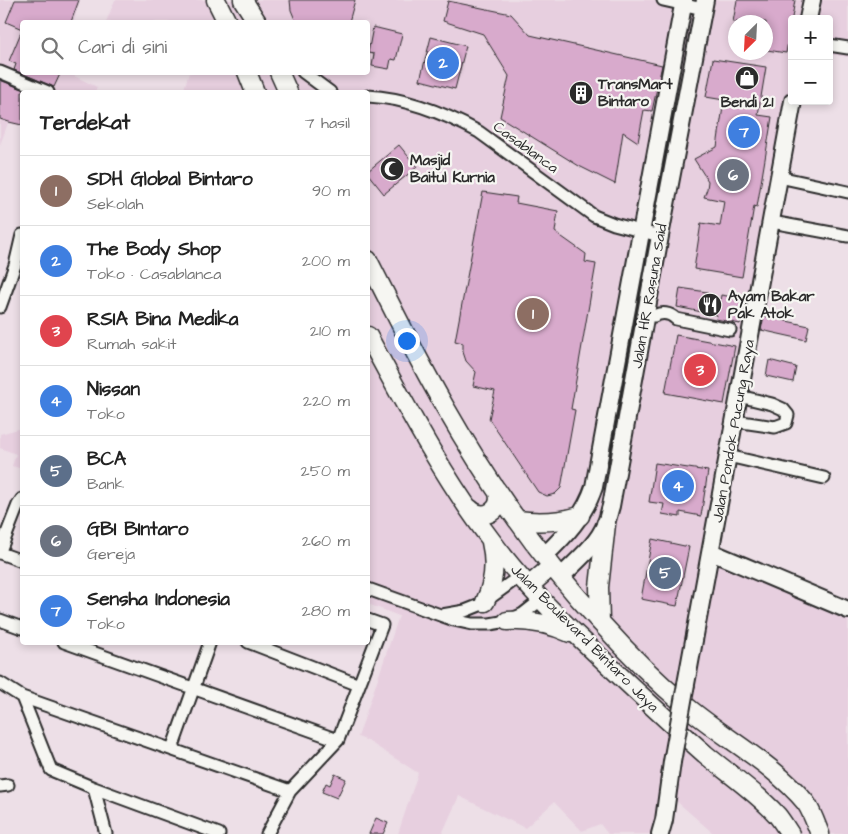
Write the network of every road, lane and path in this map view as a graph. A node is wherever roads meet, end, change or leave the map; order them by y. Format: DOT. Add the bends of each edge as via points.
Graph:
graph roads {
  1 [pos="216,0"];
  2 [pos="224,0"];
  3 [pos="243,0"];
  4 [pos="251,0"];
  5 [pos="663,0"];
  6 [pos="812,0"];
  7 [pos="684,2"];
  8 [pos="704,4"];
  9 [pos="809,15"];
  10 [pos="227,20"];
  11 [pos="228,20"];
  12 [pos="257,20"];
  13 [pos="257,20"];
  14 [pos="833,46"];
  15 [pos="848,48"];
  16 [pos="0,72"];
  17 [pos="249,75"];
  18 [pos="280,75"];
  19 [pos="307,75"];
  20 [pos="43,90"];
  21 [pos="254,90"];
  22 [pos="287,90"];
  23 [pos="327,90"];
  24 [pos="370,96"];
  25 [pos="792,105"];
  26 [pos="780,177"];
  27 [pos="848,192"];
  28 [pos="772,222"];
  29 [pos="641,232"];
  30 [pos="660,236"];
  31 [pos="848,236"];
  32 [pos="20,244"];
  33 [pos="370,264"];
  34 [pos="0,307"];
  35 [pos="650,315"];
  36 [pos="730,330"];
  37 [pos="370,340"];
  38 [pos="739,396"];
  39 [pos="611,398"];
  40 [pos="630,402"];
  41 [pos="735,421"];
  42 [pos="728,456"];
  43 [pos="824,478"];
  44 [pos="497,490"];
  45 [pos="20,502"];
  46 [pos="469,508"];
  47 [pos="580,516"];
  48 [pos="517,520"];
  49 [pos="606,524"];
  50 [pos="490,540"];
  51 [pos="0,552"];
  52 [pos="711,552"];
  53 [pos="20,560"];
  54 [pos="553,566"];
  55 [pos="524,581"];
  56 [pos="370,590"];
  57 [pos="542,599"];
  58 [pos="485,602"];
  59 [pos="848,610"];
  60 [pos="440,615"];
  61 [pos="0,620"];
  62 [pos="370,621"];
  63 [pos="507,621"];
  64 [pos="600,622"];
  65 [pos="20,627"];
  66 [pos="582,640"];
  67 [pos="72,645"];
  68 [pos="209,645"];
  69 [pos="254,645"];
  70 [pos="626,650"];
  71 [pos="610,666"];
  72 [pos="0,683"];
  73 [pos="359,685"];
  74 [pos="194,689"];
  75 [pos="22,698"];
  76 [pos="338,740"];
  77 [pos="172,750"];
  78 [pos="94,788"];
  79 [pos="290,791"];
  80 [pos="106,834"];
  81 [pos="219,834"];
  82 [pos="267,834"];
  83 [pos="660,834"];
  84 [pos="790,834"];
  85 [pos="820,834"];
  1 -- 10 [label="main road"];
  2 -- 11 [label="main road"];
  3 -- 12 [label="main road"];
  4 -- 13 [label="main road"];
  5 -- 7 [label="street"];
  6 -- 9 [label="street"];
  7 -- 8 [label="street"];
  7 -- 29 [label="street, Jalan HR Rasuna Said"];
  8 -- 30 [label="street, Jalan HR Rasuna Said"];
  14 -- 15 [label="street"];
  16 -- 20 [label="street"];
  17 -- 21 [label="main road"];
  18 -- 22 [label="main road"];
  19 -- 23 [label="street"];
  24 -- 29 [label="street, Casablanca" via="410,104 458,121 479,132 594,216"];
  25 -- 26 [label="street, Jalan Pondok Pucung Raya"];
  26 -- 27 [label="street"];
  26 -- 28 [label="street, Jalan Pondok Pucung Raya"];
  28 -- 31 [label="street"];
  28 -- 38 [label="street, Jalan Pondok Pucung Raya"];
  29 -- 30 [label="street, Casablanca"];
  29 -- 39 [label="street, Jalan HR Rasuna Said"];
  30 -- 35 [label="street, Jalan HR Rasuna Said"];
  32 -- 34 [label="street"];
  33 -- 44 [label="main road, Jalan Boulevard Bintaro Jaya" via="444,407"];
  35 -- 36 [label="street"];
  35 -- 40 [label="street, Jalan HR Rasuna Said"];
  37 -- 46 [label="main road, Jalan Boulevard Bintaro Jaya" via="435,456"];
  38 -- 41 [label="street, Jalan Pondok Pucung Raya"];
  38 -- 41 [label="street" via="772,404 788,415 786,423 775,427"];
  39 -- 40 [label="street"];
  39 -- 47 [label="street, Jalan HR Rasuna Said" via="594,487"];
  40 -- 49 [label="street, Jalan HR Rasuna Said"];
  41 -- 42 [label="street, Jalan Pondok Pucung Raya"];
  42 -- 43 [label="street"];
  42 -- 52 [label="street, Jalan Pondok Pucung Raya"];
  44 -- 46 [label="main road" via="499,501 493,511 482,515"];
  44 -- 48 [label="main road, Jalan Boulevard Bintaro Jaya"];
  45 -- 51 [label="street"];
  46 -- 50 [label="main road, Jalan Boulevard Bintaro Jaya"];
  47 -- 48 [label="main road" via="548,522"];
  47 -- 54 [label="street, Jalan HR Rasuna Said" via="559,541"];
  48 -- 54 [label="main road, Jalan Boulevard Bintaro Jaya"];
  49 -- 54 [label="street, Jalan HR Rasuna Said" via="576,562"];
  49 -- 64 [label="main road" via="600,579"];
  50 -- 55 [label="main road, Jalan Boulevard Bintaro Jaya"];
  50 -- 58 [label="main road" via="494,571"];
  51 -- 53 [label="street"];
  52 -- 59 [label="street"];
  52 -- 83 [label="street, Jalan Pondok Pucung Raya, bridge"];
  54 -- 55 [label="main road"];
  54 -- 64 [label="main road, Jalan Boulevard Bintaro Jaya"];
  55 -- 57 [label="main road, Jalan Boulevard Bintaro Jaya"];
  55 -- 58 [label="street"];
  56 -- 60 [label="street"];
  57 -- 63 [label="street" via="523,614"];
  57 -- 66 [label="main road, Jalan Boulevard Bintaro Jaya"];
  58 -- 60 [label="street" via="465,612"];
  60 -- 63 [label="street" via="472,624"];
  61 -- 65 [label="street"];
  62 -- 73 [label="street" via="382,625"];
  63 -- 66 [label="main road" via="540,623 562,629"];
  64 -- 70 [label="main road, Jalan Boulevard Bintaro Jaya"];
  66 -- 71 [label="main road, Jalan Boulevard Bintaro Jaya"];
  67 -- 74 [label="street"];
  68 -- 74 [label="street"];
  69 -- 73 [label="street"];
  70 -- 71 [label="main road" via="616,648 610,651"];
  70 -- 85 [label="main road, Jalan Boulevard Bintaro Jaya" via="686,706 778,775 807,805"];
  71 -- 84 [label="main road, Jalan Boulevard Bintaro Jaya" via="690,741 762,801"];
  72 -- 75 [label="street"];
  73 -- 76 [label="street"];
  74 -- 76 [label="street"];
  74 -- 77 [label="street"];
  75 -- 77 [label="street"];
  75 -- 78 [label="street" via="51,770"];
  76 -- 79 [label="street"];
  77 -- 79 [label="street"];
  78 -- 80 [label="street"];
  78 -- 81 [label="street"];
  79 -- 82 [label="street"];
}
